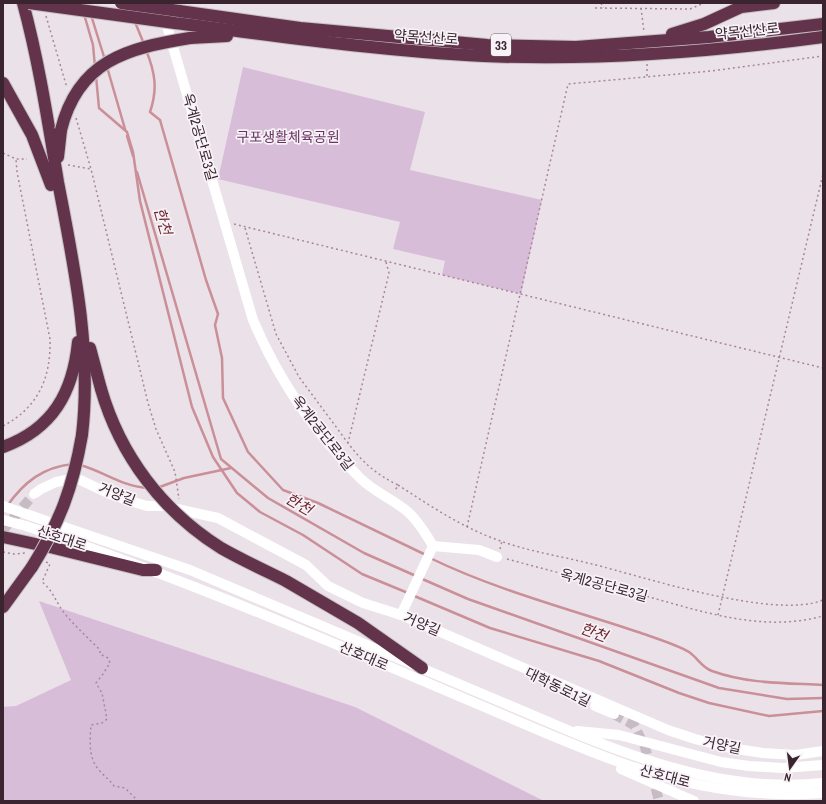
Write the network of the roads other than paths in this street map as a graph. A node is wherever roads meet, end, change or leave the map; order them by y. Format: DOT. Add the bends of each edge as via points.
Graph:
graph roads {
  1 [pos="18,3"];
  2 [pos="23,3"];
  3 [pos="29,3"];
  4 [pos="120,3"];
  5 [pos="160,3"];
  6 [pos="774,3"];
  7 [pos="823,24"];
  8 [pos="823,36"];
  9 [pos="325,42"];
  10 [pos="535,46"];
  11 [pos="3,83"];
  12 [pos="55,182"];
  13 [pos="82,321"];
  14 [pos="78,342"];
  15 [pos="79,434"];
  16 [pos="3,447"];
  17 [pos="34,494"];
  18 [pos="3,506"];
  19 [pos="3,520"];
  20 [pos="3,537"];
  21 [pos="432,548"];
  22 [pos="27,556"];
  23 [pos="497,557"];
  24 [pos="156,570"];
  25 [pos="3,597"];
  26 [pos="3,607"];
  27 [pos="403,611"];
  28 [pos="501,660"];
  29 [pos="422,668"];
  30 [pos="614,714"];
  31 [pos="567,730"];
  32 [pos="588,750"];
  33 [pos="823,751"];
  34 [pos="823,765"];
  35 [pos="823,784"];
  36 [pos="724,785"];
  37 [pos="823,793"];
  38 [pos="690,800"];
  1 -- 12 [label="highway"];
  2 -- 12 [label="highway" via="43,94"];
  3 -- 9 [label="highway, 약목선산로 / 33, bridge"];
  4 -- 10 [label="highway, 약목선산로 / 33, bridge" via="308,28 487,45"];
  5 -- 21 [label="street, 옥계2공단로3길" via="253,320 266,351 328,444 362,480 408,511"];
  6 -- 10 [label="highway" via="740,7 704,24 674,34"];
  7 -- 10 [label="highway, 약목선산로 / 33" via="688,39 576,47"];
  8 -- 9 [label="highway, 약목선산로 / 33" via="761,45 658,54 575,57 484,56 404,51"];
  9 -- 12 [label="highway, bridge" via="249,36 190,38 128,51 103,64 86,79 73,97 61,130"];
  11 -- 12 [label="highway"];
  12 -- 13 [label="highway"];
  12 -- 14 [label="highway"];
  13 -- 15 [label="highway" via="86,379"];
  13 -- 29 [label="highway, bridge" via="110,419 121,442 157,494 180,516 220,547 286,581 358,623"];
  14 -- 15 [label="highway"];
  14 -- 16 [label="highway" via="71,380 56,408 44,423 30,434"];
  15 -- 22 [label="highway, bridge" via="70,492 50,538"];
  17 -- 27 [label="street, 거양길" via="56,482 76,478 147,506 164,506 218,518 306,565 328,586 363,603"];
  18 -- 29 [label="street, 산호대로, bridge" via="190,570"];
  19 -- 24 [label="street, 산호대로, bridge"];
  20 -- 22 [label="highway"];
  21 -- 23 [label="street" via="479,550"];
  21 -- 27 [label="street"];
  22 -- 24 [label="highway"];
  22 -- 25 [label="highway"];
  22 -- 26 [label="highway"];
  24 -- 32 [label="street, 산호대로"];
  27 -- 28 [label="street, 거양길"];
  28 -- 30 [label="street, 대학동로1길"];
  28 -- 33 [label="street, 거양길" via="695,739 763,753 796,754"];
  29 -- 31 [label="street, 산호대로"];
  31 -- 34 [label="street" via="619,735 721,762 749,766 783,768"];
  31 -- 36 [label="street, 산호대로" via="650,762"];
  32 -- 36 [label="street, 산호대로" via="653,773 700,785"];
  32 -- 38 [label="street" via="623,770"];
  35 -- 36 [label="street"];
  36 -- 37 [label="street" via="755,793"];
}
